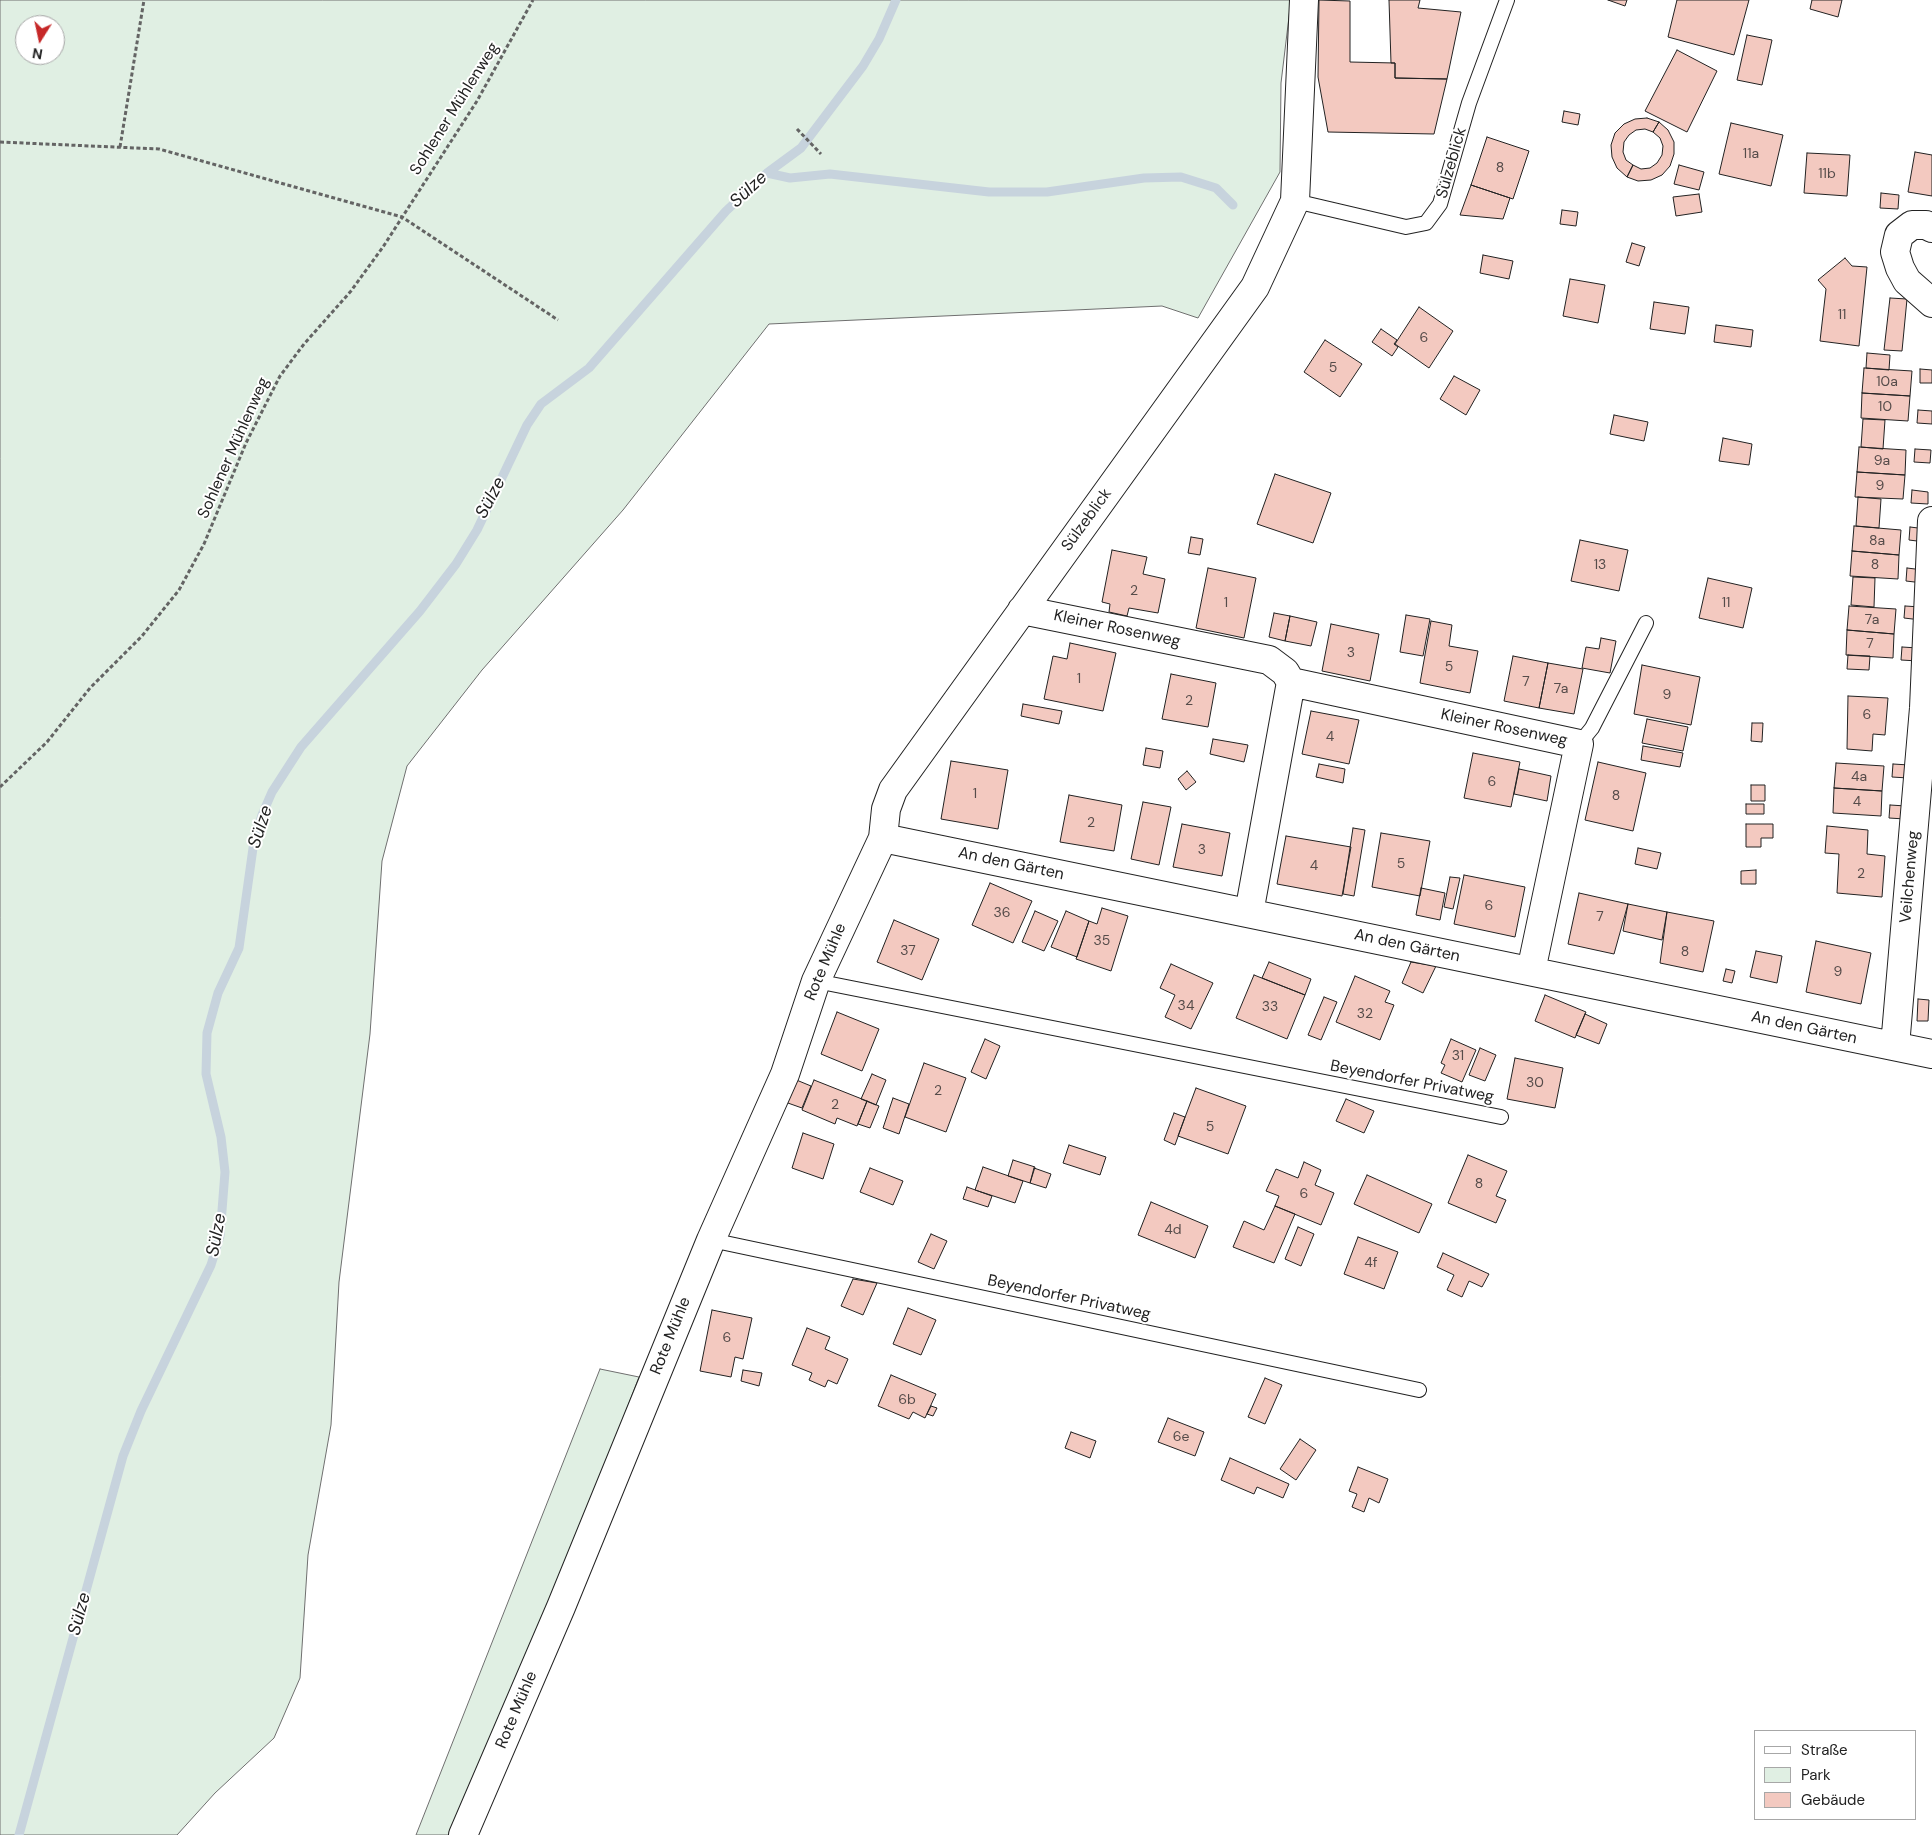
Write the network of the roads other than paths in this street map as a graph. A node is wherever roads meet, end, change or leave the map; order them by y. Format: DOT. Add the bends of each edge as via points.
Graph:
graph roads {
  1 [pos="1304,0"];
  2 [pos="1507,0"];
  3 [pos="1295,201"];
  4 [pos="1932,228"];
  5 [pos="1932,303"];
  6 [pos="1932,521"];
  7 [pos="1022,610"];
  8 [pos="1646,623"];
  9 [pos="1291,682"];
  10 [pos="1928,708"];
  11 [pos="1579,744"];
  12 [pos="882,838"];
  13 [pos="1249,913"];
  14 [pos="1531,971"];
  15 [pos="816,980"];
  16 [pos="1894,1046"];
  17 [pos="1932,1054"];
  18 [pos="1500,1117"];
  19 [pos="711,1240"];
  20 [pos="1419,1390"];
  21 [pos="463,1835"];
  1 -- 3 [label="street, Sülzeblick"];
  2 -- 3 [label="lane, Sülzeblick" via="1469,103 1440,204 1426,223 1406,227"];
  3 -- 7 [label="street, Sülzeblick" via="1255,287"];
  4 -- 5 [label="street" via="1912,225 1899,235 1896,252 1907,280"];
  6 -- 10 [label="street, Veilchenweg"];
  7 -- 9 [label="street, Kleiner Rosenweg" via="1269,660 1285,672"];
  7 -- 12 [label="street, Sülzeblick" via="894,790 886,809"];
  8 -- 11 [label="lane" via="1592,728"];
  9 -- 11 [label="street, Kleiner Rosenweg"];
  9 -- 13 [label="street"];
  10 -- 16 [label="street, Veilchenweg"];
  11 -- 14 [label="street, Kleiner Rosenweg"];
  12 -- 13 [label="street, An den Gärten"];
  12 -- 15 [label="street, Rote Mühle"];
  13 -- 14 [label="street, An den Gärten"];
  14 -- 16 [label="street, An den Gärten"];
  15 -- 18 [label="lane, Beyendorfer Privatweg"];
  15 -- 19 [label="street, Rote Mühle" via="785,1074"];
  16 -- 17 [label="street, An den Gärten"];
  19 -- 20 [label="lane, Beyendorfer Privatweg"];
  19 -- 21 [label="street, Rote Mühle" via="561,1607"];
}
